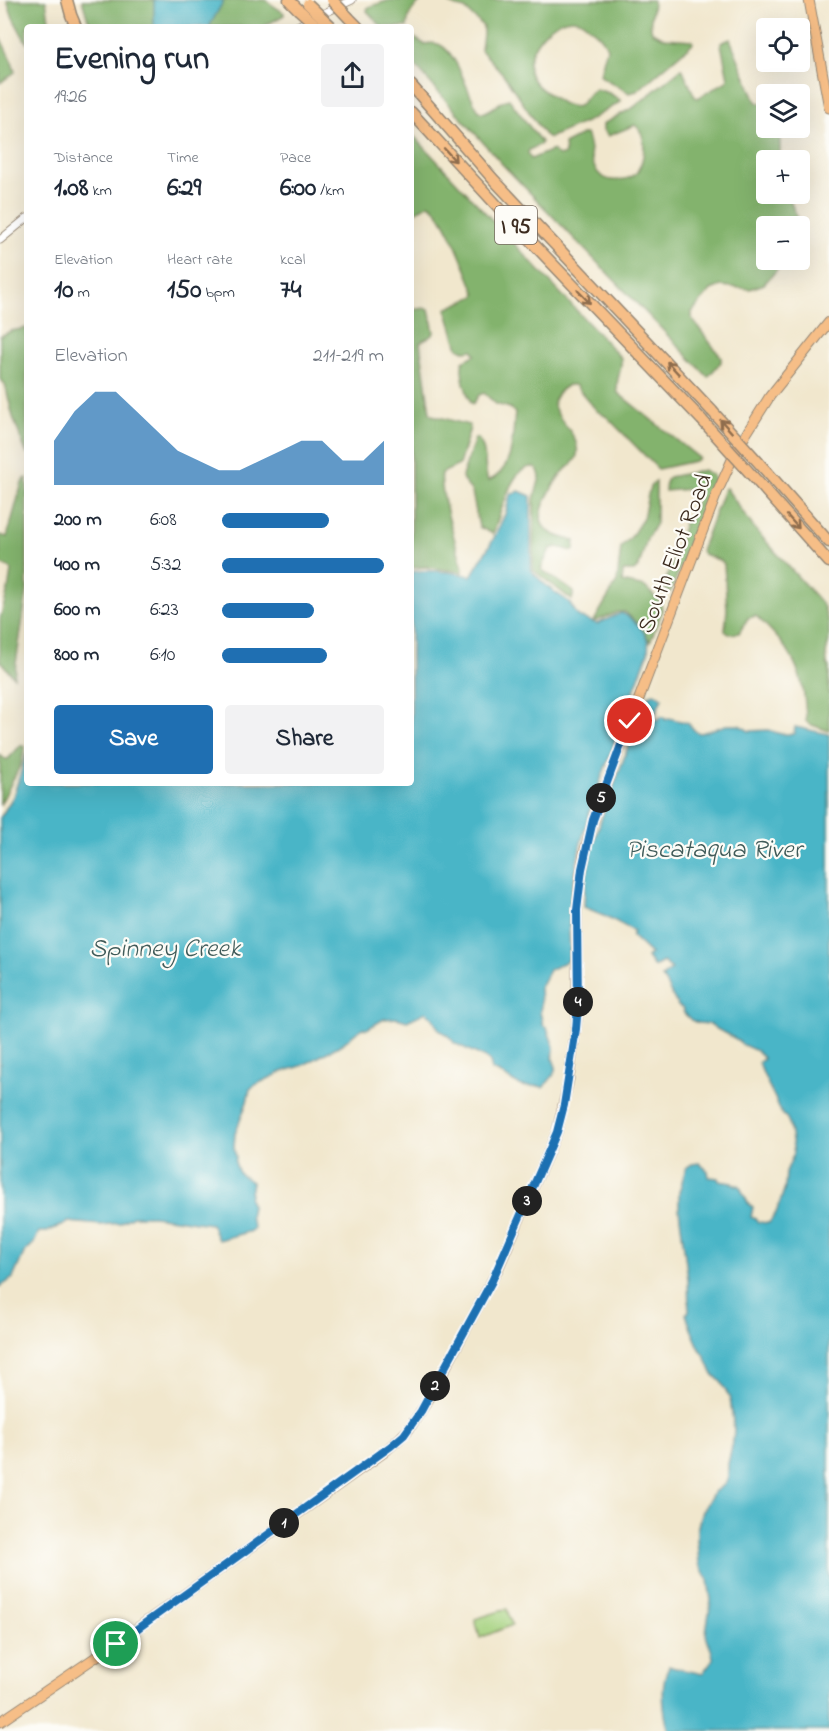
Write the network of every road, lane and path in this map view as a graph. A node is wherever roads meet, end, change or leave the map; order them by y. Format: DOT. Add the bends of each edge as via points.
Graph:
graph roads {
  1 [pos="67,0"];
  2 [pos="289,0"];
  3 [pos="332,0"];
  4 [pos="352,0"];
  5 [pos="809,0"];
  6 [pos="303,4"];
  7 [pos="75,24"];
  8 [pos="301,24"];
  9 [pos="316,24"];
  10 [pos="327,24"];
  11 [pos="355,24"];
  12 [pos="414,88"];
  13 [pos="829,108"];
  14 [pos="414,114"];
  15 [pos="24,220"];
  16 [pos="0,240"];
  17 [pos="829,322"];
  18 [pos="829,542"];
  19 [pos="829,562"];
  20 [pos="0,1722"];
  1 -- 7 [label="highway"];
  2 -- 6 [label="highway"];
  3 -- 11 [label="highway, bridge"];
  4 -- 8 [label="street"];
  5 -- 13 [label="main road"];
  6 -- 9 [label="highway, bridge"];
  6 -- 10 [label="highway, bridge"];
  18 -- 12 [label="highway, I 95, one-way, bridge"];
  14 -- 19 [label="highway, I 95, one-way, bridge" via="702,420"];
  15 -- 16 [label="street"];
  17 -- 20 [label="main road, South Eliot Road" via="770,396 730,463 593,820 578,898 576,1029 558,1126 498,1269 418,1416 383,1453"];
}
